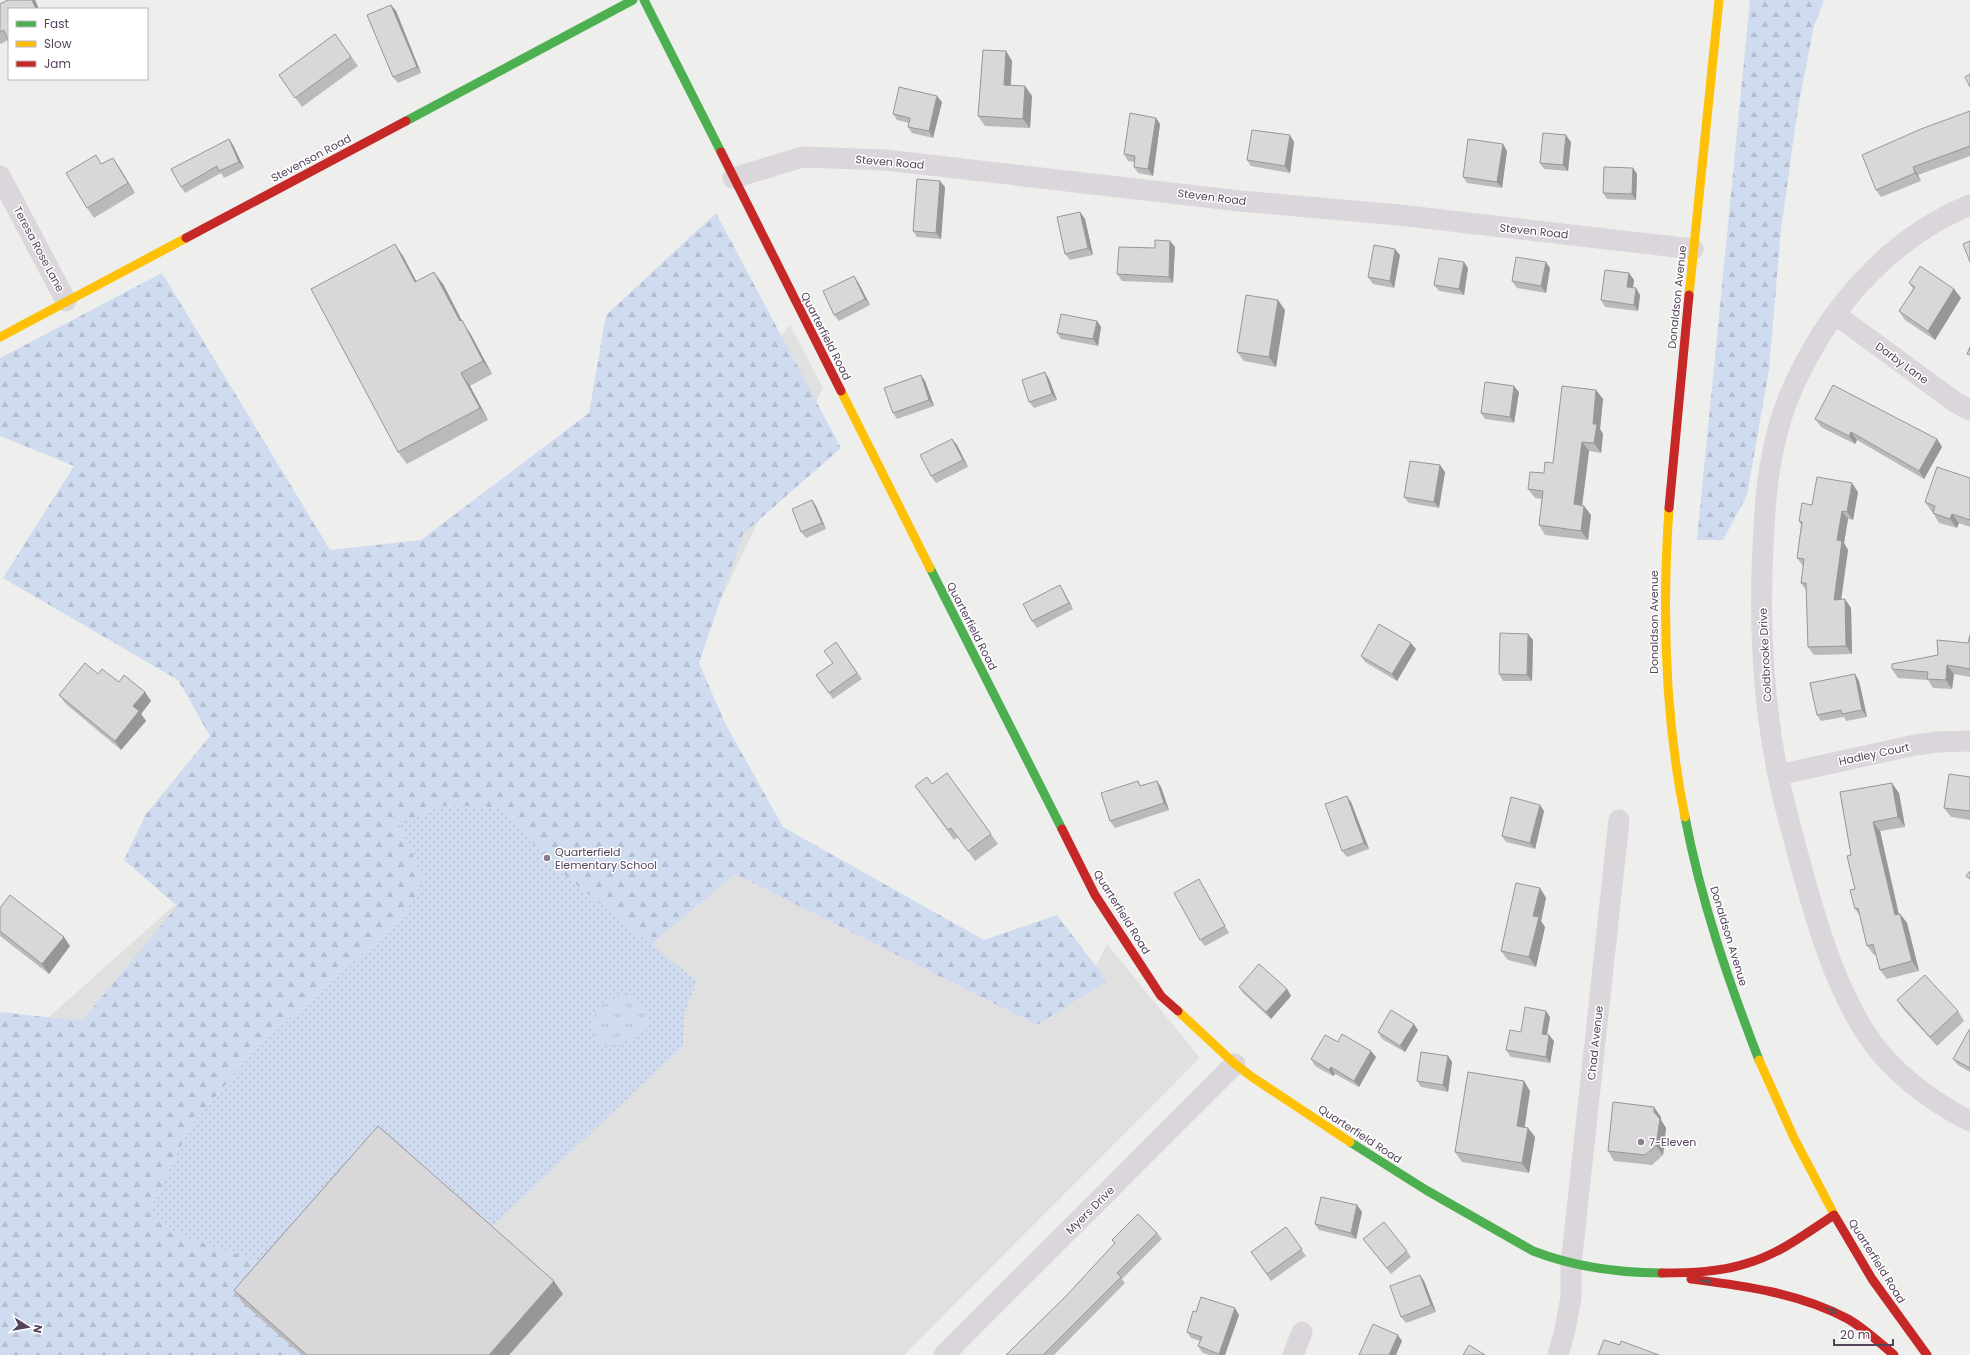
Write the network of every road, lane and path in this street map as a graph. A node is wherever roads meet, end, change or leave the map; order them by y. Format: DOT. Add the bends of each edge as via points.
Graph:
graph roads {
  1 [pos="633,0"];
  2 [pos="644,0"];
  3 [pos="1719,0"];
  4 [pos="0,176"];
  5 [pos="733,178"];
  6 [pos="1970,205"];
  7 [pos="1694,249"];
  8 [pos="66,301"];
  9 [pos="1834,314"];
  10 [pos="0,337"];
  11 [pos="1970,410"];
  12 [pos="1970,741"];
  13 [pos="1778,774"];
  14 [pos="1619,820"];
  15 [pos="1236,1064"];
  16 [pos="1970,1121"];
  17 [pos="1834,1215"];
  18 [pos="1570,1265"];
  19 [pos="1652,1274"];
  20 [pos="1302,1332"];
  21 [pos="944,1355"];
  22 [pos="1293,1355"];
  23 [pos="1558,1355"];
  24 [pos="1894,1355"];
  25 [pos="1927,1355"];
  1 -- 8 [label="street, Stevenson Road"];
  2 -- 5 [label="street, Quarterfield Road"];
  3 -- 7 [label="street, Donaldson Avenue"];
  4 -- 8 [label="street, Teresa Rose Lane"];
  5 -- 7 [label="street, Steven Road" via="803,157 886,160"];
  5 -- 15 [label="street, Quarterfield Road" via="1095,895 1161,996"];
  6 -- 9 [label="street, Coldbrooke Drive" via="1926,227 1893,251 1861,281"];
  7 -- 17 [label="street, Donaldson Avenue" via="1666,538 1664,611 1668,706 1675,767 1696,871 1727,974 1759,1061 1795,1140"];
  8 -- 10 [label="street, Stevenson Road"];
  9 -- 11 [label="street, Darby Lane" via="1955,402"];
  9 -- 13 [label="street, Coldbrooke Drive" via="1812,348 1790,395 1775,442 1768,480 1762,569 1762,620 1768,710"];
  12 -- 13 [label="street, Hadley Court" via="1915,745"];
  13 -- 16 [label="street, Coldbrooke Drive" via="1810,898 1833,969 1848,1004 1867,1035 1891,1065 1951,1112"];
  14 -- 18 [label="street, Chad Avenue"];
  15 -- 18 [label="street, Quarterfield Road" via="1366,1153 1426,1190 1533,1251"];
  15 -- 21 [label="street, Myers Drive"];
  17 -- 19 [label="street, Quarterfield Road" via="1778,1249 1749,1263 1705,1271"];
  17 -- 25 [label="street, Quarterfield Road" via="1867,1271"];
  18 -- 19 [label="street, Quarterfield Road" via="1624,1273"];
  18 -- 23 [label="street, Chad Avenue" via="1571,1297"];
  19 -- 24 [label="street, one-way" via="1747,1287 1817,1304 1840,1314"];
  20 -- 22 [label="street"];
}
